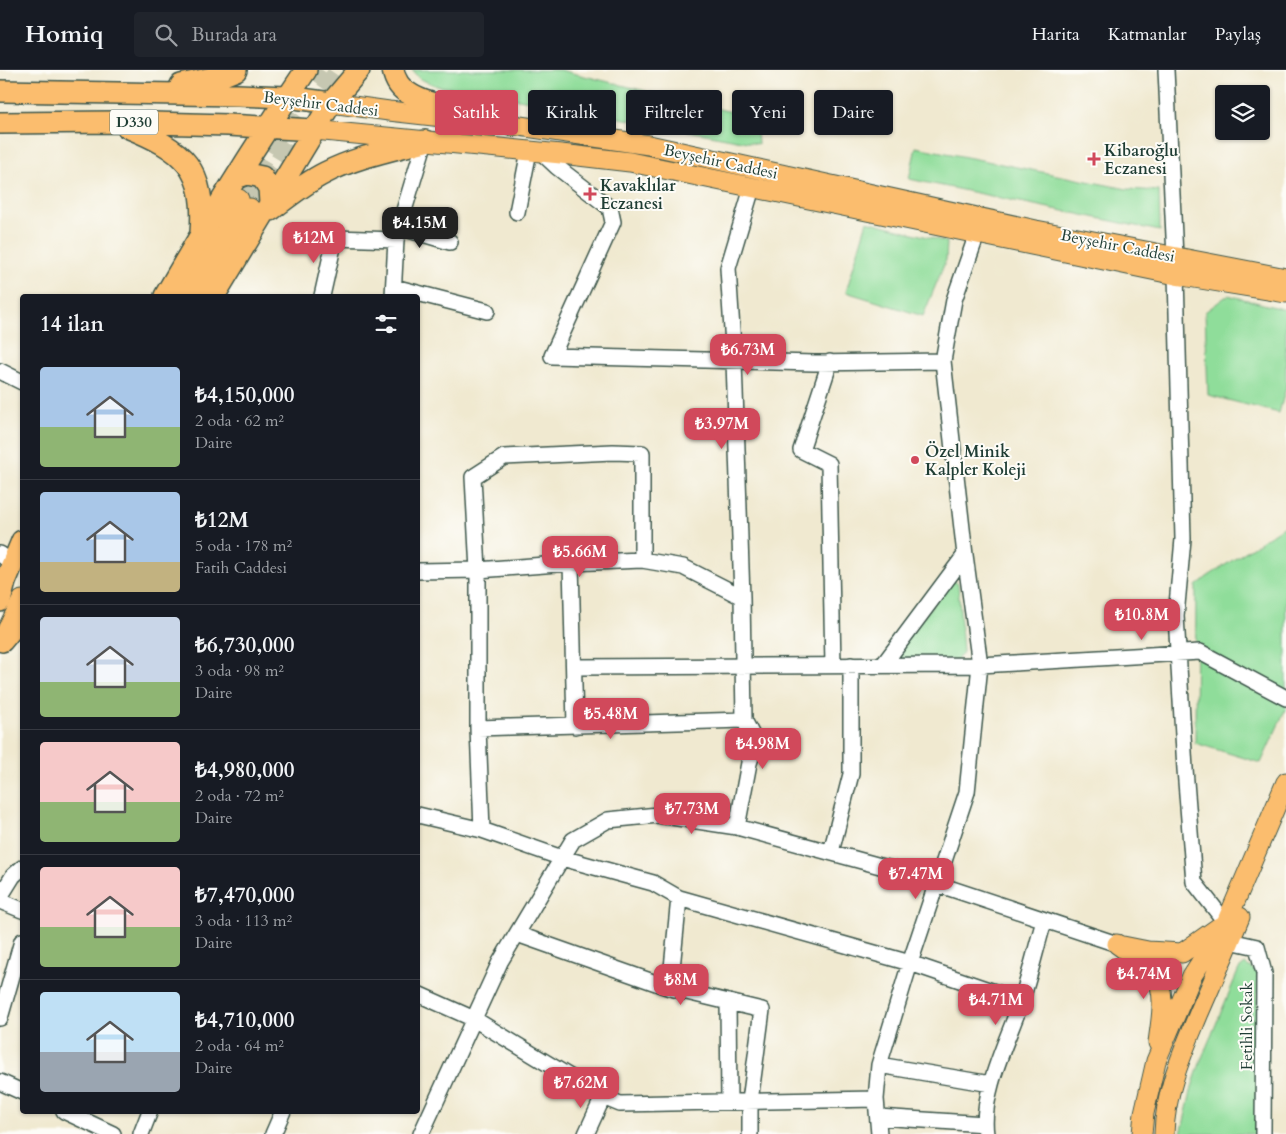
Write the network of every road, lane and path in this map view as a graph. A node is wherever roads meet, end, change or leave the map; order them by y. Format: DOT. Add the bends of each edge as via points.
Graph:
graph roads {
  1 [pos="236,70"];
  2 [pos="306,70"];
  3 [pos="359,70"];
  4 [pos="393,70"];
  5 [pos="1166,70"];
  6 [pos="0,91"];
  7 [pos="135,93"];
  8 [pos="207,94"];
  9 [pos="287,97"];
  10 [pos="331,103"];
  11 [pos="435,103"];
  12 [pos="389,111"];
  13 [pos="435,116"];
  14 [pos="115,122"];
  15 [pos="0,124"];
  16 [pos="202,124"];
  17 [pos="518,126"];
  18 [pos="267,127"];
  19 [pos="314,130"];
  20 [pos="385,137"];
  21 [pos="425,141"];
  22 [pos="535,152"];
  23 [pos="236,178"];
  24 [pos="752,188"];
  25 [pos="255,207"];
  26 [pos="517,212"];
  27 [pos="201,234"];
  28 [pos="397,234"];
  29 [pos="976,234"];
  30 [pos="450,242"];
  31 [pos="1176,266"];
  32 [pos="1286,278"];
  33 [pos="394,292"];
  34 [pos="1286,293"];
  35 [pos="165,294"];
  36 [pos="185,294"];
  37 [pos="212,294"];
  38 [pos="322,294"];
  39 [pos="420,297"];
  40 [pos="487,311"];
  41 [pos="734,360"];
  42 [pos="943,361"];
  43 [pos="830,362"];
  44 [pos="0,371"];
  45 [pos="20,381"];
  46 [pos="20,545"];
  47 [pos="965,555"];
  48 [pos="642,560"];
  49 [pos="11,561"];
  50 [pos="570,563"];
  51 [pos="478,570"];
  52 [pos="420,571"];
  53 [pos="742,598"];
  54 [pos="0,602"];
  55 [pos="20,604"];
  56 [pos="20,620"];
  57 [pos="1,643"];
  58 [pos="1179,653"];
  59 [pos="851,665"];
  60 [pos="883,665"];
  61 [pos="980,665"];
  62 [pos="743,666"];
  63 [pos="833,666"];
  64 [pos="574,667"];
  65 [pos="1286,698"];
  66 [pos="744,720"];
  67 [pos="575,726"];
  68 [pos="478,728"];
  69 [pos="1286,782"];
  70 [pos="1286,810"];
  71 [pos="420,815"];
  72 [pos="737,827"];
  73 [pos="482,830"];
  74 [pos="831,852"];
  75 [pos="562,858"];
  76 [pos="20,870"];
  77 [pos="937,885"];
  78 [pos="0,897"];
  79 [pos="679,898"];
  80 [pos="0,902"];
  81 [pos="20,909"];
  82 [pos="1044,920"];
  83 [pos="1228,932"];
  84 [pos="517,934"];
  85 [pos="1117,944"];
  86 [pos="20,948"];
  87 [pos="910,963"];
  88 [pos="670,988"];
  89 [pos="420,995"];
  90 [pos="1021,1001"];
  91 [pos="728,1002"];
  92 [pos="0,1018"];
  93 [pos="474,1019"];
  94 [pos="1156,1061"];
  95 [pos="879,1066"];
  96 [pos="0,1082"];
  97 [pos="991,1084"];
  98 [pos="20,1091"];
  99 [pos="603,1097"];
  100 [pos="876,1099"];
  101 [pos="729,1101"];
  102 [pos="750,1101"];
  103 [pos="71,1114"];
  104 [pos="149,1114"];
  105 [pos="282,1114"];
  106 [pos="878,1117"];
  107 [pos="986,1129"];
  108 [pos="114,1134"];
  109 [pos="141,1134"];
  110 [pos="273,1134"];
  111 [pos="421,1134"];
  112 [pos="586,1134"];
  113 [pos="750,1134"];
  114 [pos="879,1134"];
  115 [pos="1142,1134"];
  116 [pos="1164,1134"];
  117 [pos="1263,1134"];
  1 -- 7 [label="highway, D330" via="200,81"];
  2 -- 9 [label="highway"];
  3 -- 10 [label="highway"];
  4 -- 11 [label="highway" via="402,89"];
  5 -- 31 [label="street"];
  6 -- 7 [label="highway, Beyşehir Caddesi / D330"];
  7 -- 8 [label="highway, Beyşehir Caddesi"];
  8 -- 9 [label="highway, Beyşehir Caddesi"];
  8 -- 16 [label="highway" via="217,96 224,105 220,118"];
  9 -- 10 [label="highway, Beyşehir Caddesi"];
  9 -- 18 [label="highway"];
  10 -- 12 [label="main road, Beyşehir Caddesi"];
  10 -- 19 [label="highway"];
  12 -- 13 [label="main road, Beyşehir Caddesi"];
  12 -- 20 [label="main road" via="378,121 379,133"];
  14 -- 15 [label="highway, Beyşehir Caddesi / D330"];
  14 -- 16 [label="highway, Beyşehir Caddesi / D330"];
  14 -- 27 [label="highway" via="159,140 189,166 201,196"];
  16 -- 18 [label="highway, Beyşehir Caddesi / D330"];
  17 -- 31 [label="main road, Beyşehir Caddesi" via="649,145 1036,230"];
  18 -- 19 [label="highway, Beyşehir Caddesi / D330"];
  18 -- 23 [label="highway"];
  19 -- 20 [label="main road, Beyşehir Caddesi"];
  19 -- 25 [label="highway"];
  20 -- 21 [label="main road, Beyşehir Caddesi"];
  21 -- 22 [label="main road, Beyşehir Caddesi"];
  21 -- 25 [label="highway" via="337,167"];
  21 -- 28 [label="street"];
  22 -- 24 [label="main road, Beyşehir Caddesi" via="630,162"];
  22 -- 26 [label="street"];
  22 -- 41 [label="street" via="610,208 613,222 552,356"];
  23 -- 25 [label="highway" via="247,174 262,177 269,188"];
  23 -- 27 [label="highway"];
  24 -- 29 [label="main road, Beyşehir Caddesi"];
  24 -- 41 [label="street" via="728,268"];
  25 -- 36 [label="main road"];
  25 -- 37 [label="highway"];
  27 -- 35 [label="highway"];
  28 -- 30 [label="street"];
  28 -- 33 [label="street"];
  28 -- 38 [label="street" via="335,238"];
  29 -- 31 [label="main road, Beyşehir Caddesi"];
  29 -- 42 [label="street" via="954,300"];
  31 -- 32 [label="main road, Beyşehir Caddesi"];
  31 -- 34 [label="main road, Beyşehir Caddesi"];
  31 -- 58 [label="street" via="1183,538 1176,616"];
  39 -- 40 [label="street"];
  41 -- 43 [label="street"];
  41 -- 53 [label="street"];
  42 -- 43 [label="street"];
  42 -- 47 [label="street"];
  43 -- 63 [label="street" via="801,450 829,464"];
  44 -- 45 [label="street"];
  46 -- 49 [label="highway"];
  47 -- 60 [label="street"];
  47 -- 61 [label="street"];
  48 -- 50 [label="street"];
  48 -- 51 [label="street" via="642,453 504,456 473,478"];
  48 -- 53 [label="street" via="683,567"];
  49 -- 54 [label="highway"];
  50 -- 51 [label="street"];
  50 -- 64 [label="street"];
  51 -- 52 [label="street"];
  51 -- 68 [label="street"];
  53 -- 62 [label="street"];
  55 -- 57 [label="main road"];
  56 -- 57 [label="highway"];
  58 -- 61 [label="street"];
  58 -- 65 [label="street" via="1200,652"];
  58 -- 83 [label="street" via="1194,882"];
  59 -- 60 [label="street"];
  59 -- 63 [label="street"];
  59 -- 74 [label="street" via="851,774"];
  60 -- 61 [label="street"];
  61 -- 77 [label="street" via="967,792"];
  62 -- 63 [label="street"];
  62 -- 64 [label="street"];
  62 -- 66 [label="street"];
  64 -- 67 [label="street"];
  66 -- 67 [label="street"];
  66 -- 72 [label="street" via="756,743"];
  67 -- 68 [label="street"];
  68 -- 73 [label="street"];
  69 -- 83 [label="main road"];
  70 -- 83 [label="main road"];
  71 -- 73 [label="street"];
  72 -- 74 [label="street"];
  72 -- 75 [label="street" via="658,815 608,820 573,840"];
  73 -- 75 [label="street"];
  74 -- 77 [label="street"];
  75 -- 79 [label="street" via="653,882"];
  75 -- 84 [label="street"];
  76 -- 78 [label="street"];
  77 -- 82 [label="street"];
  77 -- 87 [label="street"];
  79 -- 87 [label="street"];
  79 -- 88 [label="street"];
  80 -- 81 [label="street"];
  82 -- 85 [label="street"];
  82 -- 90 [label="street"];
  83 -- 85 [label="main road" via="1182,953 1148,951"];
  83 -- 94 [label="main road" via="1192,976"];
  83 -- 116 [label="main road" via="1170,1088"];
  83 -- 117 [label="street, Fetihli Sokak" via="1257,947 1264,972"];
  84 -- 88 [label="street"];
  84 -- 93 [label="street" via="500,962"];
  85 -- 94 [label="main road" via="1154,974 1159,983 1162,1004"];
  86 -- 92 [label="street"];
  87 -- 90 [label="street"];
  87 -- 95 [label="street"];
  88 -- 91 [label="street"];
  89 -- 93 [label="street"];
  90 -- 97 [label="street"];
  91 -- 101 [label="street"];
  91 -- 102 [label="street" via="762,1010"];
  93 -- 99 [label="street"];
  93 -- 111 [label="street"];
  94 -- 115 [label="main road"];
  95 -- 97 [label="street"];
  95 -- 100 [label="street"];
  96 -- 98 [label="street"];
  97 -- 107 [label="street"];
  99 -- 101 [label="street" via="620,1104"];
  99 -- 112 [label="street"];
  100 -- 102 [label="street"];
  100 -- 106 [label="street"];
  101 -- 102 [label="street"];
  102 -- 113 [label="street"];
  103 -- 108 [label="street"];
  104 -- 109 [label="street"];
  105 -- 110 [label="street"];
  106 -- 107 [label="street"];
  106 -- 114 [label="street"];
}
